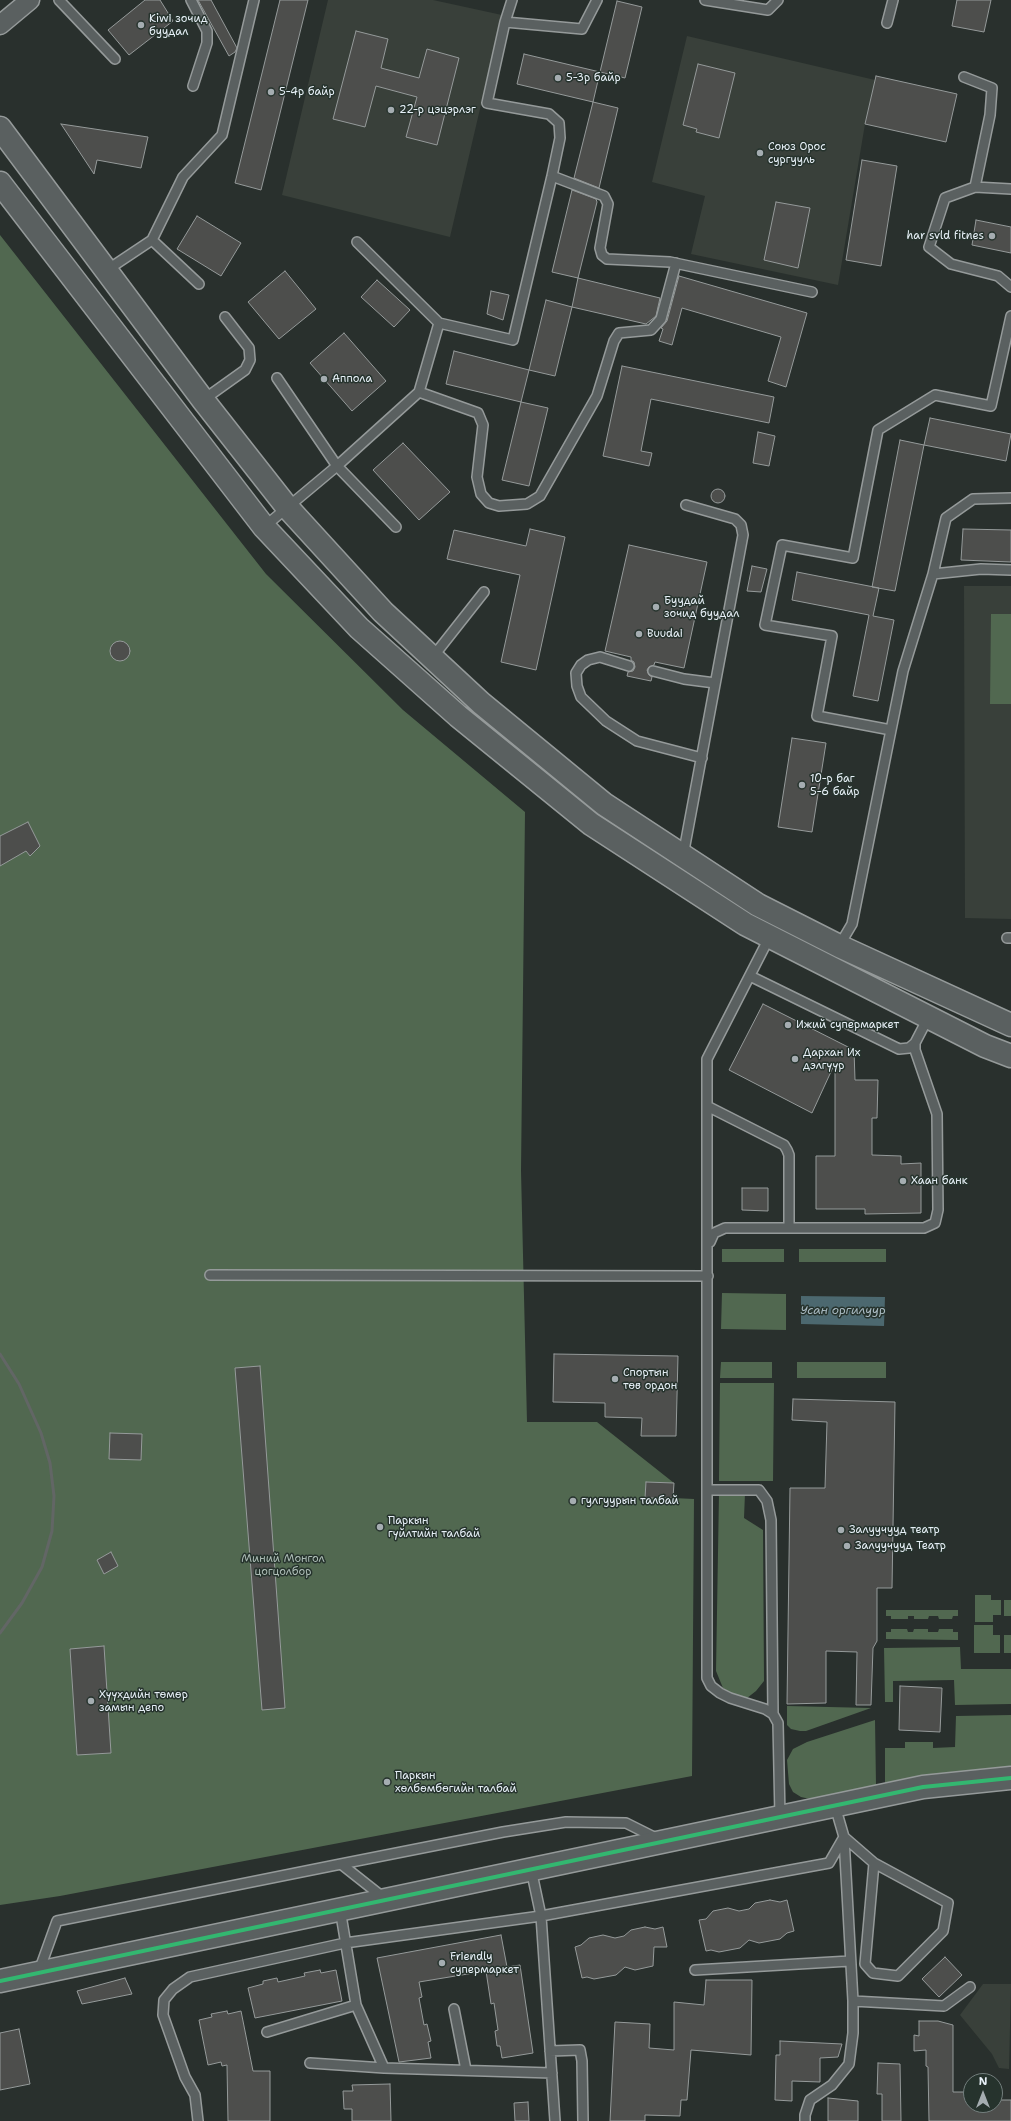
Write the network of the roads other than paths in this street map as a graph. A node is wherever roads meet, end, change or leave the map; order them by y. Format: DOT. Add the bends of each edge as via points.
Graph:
graph roads {
  1 [pos="30,0"];
  2 [pos="59,0"];
  3 [pos="191,0"];
  4 [pos="254,0"];
  5 [pos="512,0"];
  6 [pos="597,0"];
  7 [pos="705,0"];
  8 [pos="778,0"];
  9 [pos="893,0"];
  10 [pos="505,22"];
  11 [pos="887,23"];
  12 [pos="0,25"];
  13 [pos="116,59"];
  14 [pos="964,77"];
  15 [pos="193,86"];
  16 [pos="0,128"];
  17 [pos="552,176"];
  18 [pos="0,183"];
  19 [pos="975,187"];
  20 [pos="1011,189"];
  21 [pos="152,240"];
  22 [pos="357,242"];
  23 [pos="676,263"];
  24 [pos="107,270"];
  25 [pos="199,284"];
  26 [pos="1011,287"];
  27 [pos="812,292"];
  28 [pos="1011,316"];
  29 [pos="225,317"];
  30 [pos="439,323"];
  31 [pos="277,378"];
  32 [pos="420,392"];
  33 [pos="203,400"];
  34 [pos="337,466"];
  35 [pos="1011,498"];
  36 [pos="686,505"];
  37 [pos="287,507"];
  38 [pos="264,527"];
  39 [pos="396,527"];
  40 [pos="1011,570"];
  41 [pos="933,574"];
  42 [pos="484,592"];
  43 [pos="432,658"];
  44 [pos="629,666"];
  45 [pos="653,671"];
  46 [pos="715,683"];
  47 [pos="891,730"];
  48 [pos="702,758"];
  49 [pos="683,856"];
  50 [pos="769,938"];
  51 [pos="839,946"];
  52 [pos="750,976"];
  53 [pos="928,1018"];
  54 [pos="1011,1025"];
  55 [pos="915,1043"];
  56 [pos="1011,1056"];
  57 [pos="707,1106"];
  58 [pos="789,1228"];
  59 [pos="708,1248"];
  60 [pos="210,1275"];
  61 [pos="708,1276"];
  62 [pos="707,1490"];
  63 [pos="773,1714"];
  64 [pos="1011,1778"];
  65 [pos="835,1806"];
  66 [pos="780,1817"];
  67 [pos="844,1838"];
  68 [pos="662,1842"];
  69 [pos="874,1863"];
  70 [pos="341,1864"];
  71 [pos="531,1869"];
  72 [pos="386,1900"];
  73 [pos="340,1910"];
  74 [pos="541,1916"];
  75 [pos="345,1943"];
  76 [pos="850,1962"];
  77 [pos="695,1970"];
  78 [pos="39,1972"];
  79 [pos="0,1980"];
  80 [pos="970,1987"];
  81 [pos="853,2001"];
  82 [pos="356,2005"];
  83 [pos="454,2009"];
  84 [pos="267,2032"];
  85 [pos="550,2051"];
  86 [pos="310,2063"];
  87 [pos="384,2068"];
  88 [pos="466,2070"];
  89 [pos="552,2074"];
  90 [pos="198,2121"];
  91 [pos="555,2121"];
  92 [pos="583,2121"];
  93 [pos="805,2121"];
  1 -- 12 [label="street"];
  2 -- 13 [label="lane"];
  3 -- 15 [label="lane" via="207,31 207,43"];
  4 -- 21 [label="lane" via="222,135 183,177"];
  5 -- 10 [label="lane"];
  6 -- 10 [label="lane" via="582,29"];
  7 -- 8 [label="lane" via="768,10"];
  9 -- 11 [label="lane"];
  10 -- 17 [label="lane" via="487,103 549,114 559,123 560,138"];
  14 -- 19 [label="lane" via="992,88 990,115"];
  16 -- 24 [label="main road"];
  17 -- 23 [label="lane" via="604,196 608,204 600,248 602,255 607,259"];
  17 -- 30 [label="lane" via="514,340"];
  18 -- 38 [label="main road"];
  19 -- 20 [label="lane"];
  19 -- 26 [label="lane" via="945,198 929,247 951,264 998,276"];
  21 -- 24 [label="lane"];
  21 -- 25 [label="lane"];
  22 -- 30 [label="lane"];
  23 -- 27 [label="lane"];
  23 -- 32 [label="lane" via="660,319 651,330 619,333 614,341 597,396 540,496 527,504 499,506 489,503 481,494 477,477 483,425 478,413"];
  24 -- 33 [label="main road"];
  28 -- 47 [label="lane" via="991,406 935,395 878,430 853,558 782,545 765,625 832,636 817,716"];
  29 -- 33 [label="lane" via="249,348 250,360 245,370"];
  30 -- 32 [label="lane"];
  31 -- 34 [label="lane"];
  32 -- 34 [label="lane"];
  33 -- 37 [label="main road"];
  34 -- 37 [label="lane"];
  34 -- 39 [label="lane"];
  35 -- 41 [label="lane" via="973,499 946,518"];
  36 -- 46 [label="lane" via="735,519 743,532"];
  37 -- 38 [label="lane"];
  37 -- 43 [label="main road" via="384,612"];
  38 -- 50 [label="main road" via="359,628 458,716 591,824"];
  40 -- 41 [label="lane" via="981,569"];
  41 -- 47 [label="lane" via="903,671"];
  42 -- 43 [label="lane"];
  43 -- 49 [label="main road" via="481,703 604,804"];
  44 -- 48 [label="lane" via="600,657 588,660 576,673 581,697 606,721 637,741"];
  45 -- 46 [label="lane"];
  46 -- 48 [label="lane"];
  47 -- 51 [label="lane" via="852,924"];
  48 -- 49 [label="lane"];
  49 -- 51 [label="main road" via="758,905"];
  50 -- 52 [label="lane"];
  50 -- 53 [label="main road"];
  51 -- 54 [label="main road"];
  52 -- 55 [label="lane" via="895,1048 909,1048"];
  52 -- 57 [label="lane" via="707,1059"];
  53 -- 55 [label="lane"];
  53 -- 56 [label="main road"];
  55 -- 58 [label="lane" via="915,1050 937,1114 938,1210 935,1223 924,1228"];
  57 -- 58 [label="lane" via="784,1145 789,1155"];
  57 -- 59 [label="lane"];
  58 -- 59 [label="lane" via="719,1230 711,1237"];
  59 -- 61 [label="lane"];
  60 -- 61 [label="lane"];
  61 -- 62 [label="lane"];
  62 -- 63 [label="lane" via="707,1678 711,1686 720,1693"];
  62 -- 63 [label="lane" via="759,1490 767,1501 771,1520"];
  63 -- 66 [label="lane" via="778,1723 779,1734"];
  64 -- 65 [label="main road" via="923,1787"];
  65 -- 66 [label="main road"];
  65 -- 67 [label="lane"];
  66 -- 68 [label="main road"];
  67 -- 69 [label="lane"];
  67 -- 74 [label="lane" via="829,1863"];
  67 -- 76 [label="lane"];
  68 -- 70 [label="lane" via="626,1823 566,1822"];
  68 -- 71 [label="main road"];
  69 -- 69 [label="lane" via="865,1964 873,1973 898,1976 943,1931 948,1903"];
  70 -- 72 [label="lane"];
  70 -- 78 [label="lane" via="57,1921"];
  71 -- 72 [label="main road"];
  71 -- 74 [label="lane"];
  72 -- 73 [label="main road"];
  73 -- 75 [label="lane"];
  73 -- 78 [label="main road"];
  74 -- 75 [label="lane"];
  74 -- 85 [label="lane"];
  75 -- 82 [label="lane"];
  75 -- 90 [label="lane" via="190,1978 173,1989 164,2000 163,2015 185,2077 195,2095"];
  76 -- 77 [label="lane"];
  76 -- 81 [label="lane"];
  78 -- 79 [label="main road"];
  80 -- 81 [label="lane" via="944,2006"];
  81 -- 93 [label="lane" via="853,2033 849,2064 832,2085 810,2100"];
  82 -- 84 [label="lane"];
  82 -- 87 [label="lane"];
  83 -- 88 [label="lane"];
  85 -- 89 [label="lane"];
  85 -- 92 [label="lane" via="580,2050"];
  86 -- 87 [label="lane"];
  87 -- 88 [label="lane"];
  88 -- 89 [label="lane"];
  89 -- 91 [label="lane"];
}
